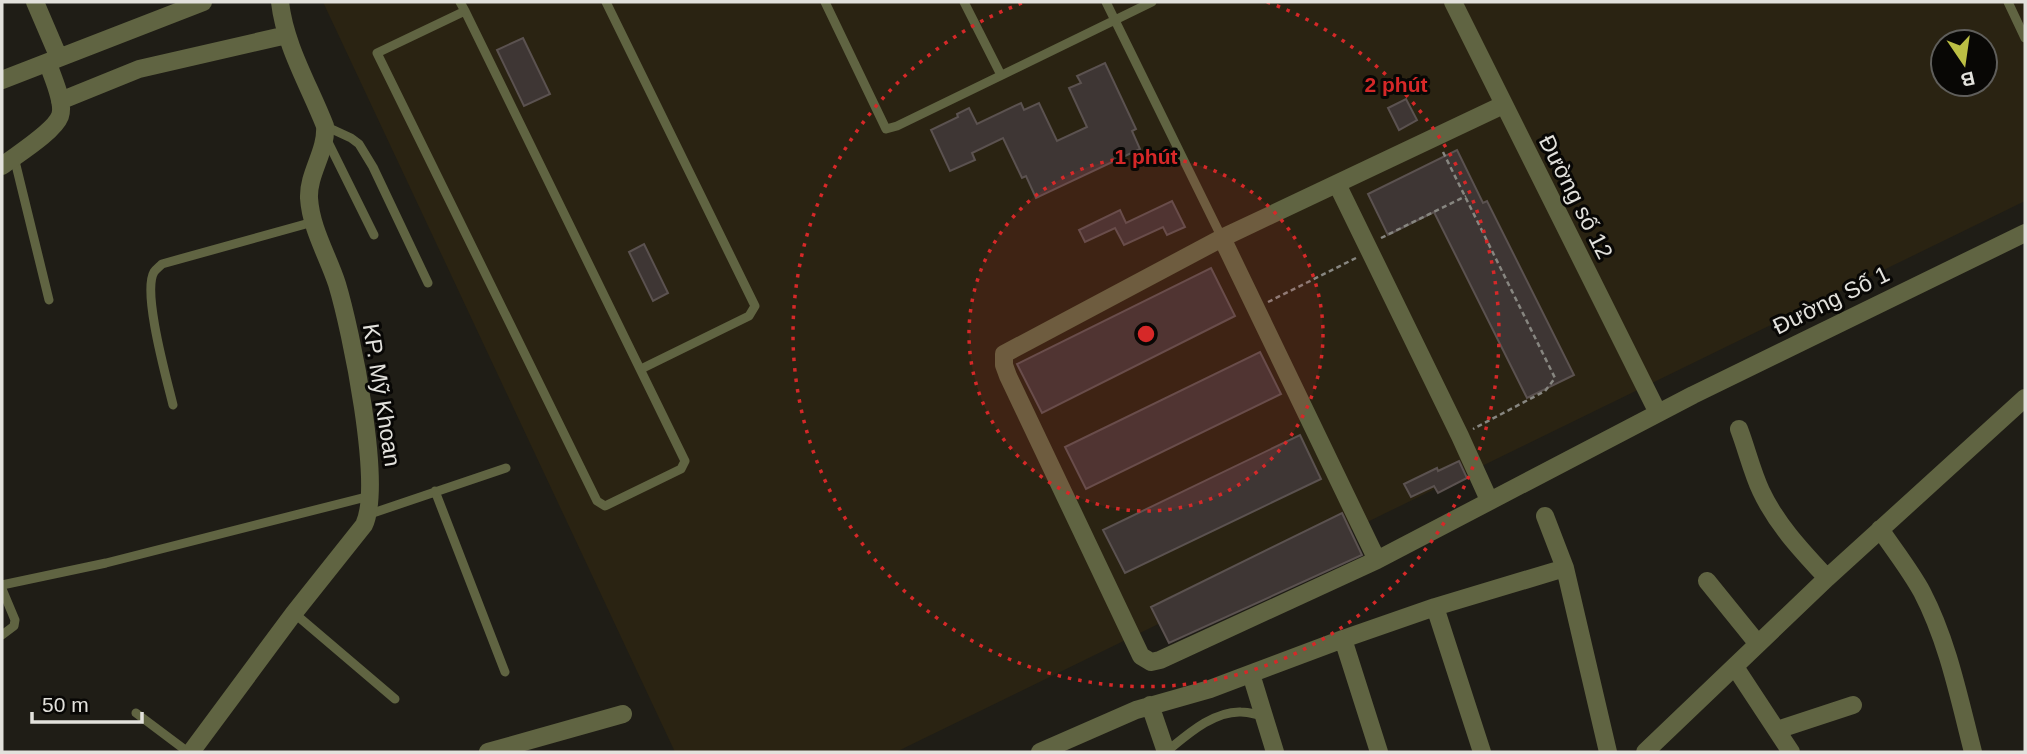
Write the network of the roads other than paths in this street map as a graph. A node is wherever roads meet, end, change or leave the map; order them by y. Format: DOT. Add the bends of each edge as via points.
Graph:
graph roads {
  1 [pos="35,2"];
  2 [pos="203,2"];
  3 [pos="280,2"];
  4 [pos="606,2"];
  5 [pos="825,2"];
  6 [pos="964,2"];
  7 [pos="1106,2"];
  8 [pos="1152,2"];
  9 [pos="1453,2"];
  10 [pos="2008,2"];
  11 [pos="462,6"];
  12 [pos="1115,20"];
  13 [pos="287,35"];
  14 [pos="2025,38"];
  15 [pos="53,60"];
  16 [pos="1001,75"];
  17 [pos="2,80"];
  18 [pos="60,101"];
  19 [pos="1503,105"];
  20 [pos="325,132"];
  21 [pos="8,162"];
  22 [pos="1337,184"];
  23 [pos="313,222"];
  24 [pos="2025,233"];
  25 [pos="374,235"];
  26 [pos="1222,238"];
  27 [pos="428,283"];
  28 [pos="49,300"];
  29 [pos="641,369"];
  30 [pos="2025,398"];
  31 [pos="173,405"];
  32 [pos="1658,412"];
  33 [pos="1739,429"];
  34 [pos="506,468"];
  35 [pos="435,491"];
  36 [pos="1489,500"];
  37 [pos="370,505"];
  38 [pos="1545,516"];
  39 [pos="1880,529"];
  40 [pos="1377,559"];
  41 [pos="1565,568"];
  42 [pos="1827,578"];
  43 [pos="1707,581"];
  44 [pos="2,587"];
  45 [pos="1435,607"];
  46 [pos="294,613"];
  47 [pos="2,635"];
  48 [pos="1343,639"];
  49 [pos="1758,644"];
  50 [pos="1735,667"];
  51 [pos="505,672"];
  52 [pos="1251,674"];
  53 [pos="395,699"];
  54 [pos="1150,705"];
  55 [pos="1853,705"];
  56 [pos="136,713"];
  57 [pos="623,714"];
  58 [pos="1264,716"];
  59 [pos="1777,730"];
  60 [pos="526,747"];
  61 [pos="190,752"];
  62 [pos="488,752"];
  63 [pos="1040,752"];
  64 [pos="1166,752"];
  65 [pos="1275,752"];
  66 [pos="1379,752"];
  67 [pos="1482,752"];
  68 [pos="1608,752"];
  69 [pos="1645,752"];
  70 [pos="1791,752"];
  71 [pos="1973,752"];
  1 -- 15 [label="street"];
  2 -- 15 [label="street"];
  3 -- 13 [label="street"];
  4 -- 29 [label="lane" via="755,306 749,316"];
  5 -- 16 [label="lane" via="887,129"];
  6 -- 16 [label="lane"];
  7 -- 12 [label="lane"];
  8 -- 12 [label="lane"];
  9 -- 19 [label="street, Đường số 12"];
  10 -- 14 [label="lane"];
  11 -- 29 [label="lane"];
  11 -- 29 [label="lane" via="377,53 602,506 685,465"];
  12 -- 16 [label="lane"];
  12 -- 26 [label="lane"];
  13 -- 18 [label="street" via="138,69"];
  13 -- 20 [label="street"];
  15 -- 17 [label="street"];
  15 -- 18 [label="street"];
  18 -- 21 [label="street" via="61,115 52,127"];
  19 -- 22 [label="street"];
  19 -- 32 [label="street, Đường số 12"];
  20 -- 23 [label="street, KP. Mỹ Khoan" via="309,197"];
  20 -- 25 [label="lane"];
  20 -- 27 [label="lane" via="359,144"];
  21 -- 28 [label="lane"];
  22 -- 26 [label="street"];
  22 -- 36 [label="street"];
  23 -- 31 [label="lane" via="162,264 153,273 153,312"];
  23 -- 37 [label="street, KP. Mỹ Khoan" via="337,284 351,344 368,454"];
  24 -- 32 [label="street, Đường Số 1"];
  26 -- 40 [label="street"];
  26 -- 40 [label="street, Đường Số 1" via="1004,355 1008,376 1141,656 1151,662 1160,660"];
  30 -- 39 [label="street"];
  32 -- 36 [label="street, Đường Số 1"];
  33 -- 42 [label="street" via="1770,509"];
  34 -- 35 [label="lane"];
  35 -- 37 [label="lane"];
  35 -- 51 [label="lane"];
  36 -- 40 [label="street, Đường Số 1"];
  37 -- 44 [label="lane"];
  37 -- 46 [label="street" via="364,525"];
  38 -- 41 [label="street"];
  39 -- 42 [label="street"];
  39 -- 71 [label="street" via="1931,612 1949,658"];
  41 -- 45 [label="street"];
  41 -- 68 [label="street"];
  42 -- 49 [label="street"];
  43 -- 49 [label="street"];
  44 -- 47 [label="lane" via="15,620"];
  45 -- 48 [label="street"];
  45 -- 67 [label="street"];
  46 -- 53 [label="lane"];
  46 -- 61 [label="street"];
  48 -- 52 [label="street"];
  48 -- 66 [label="street"];
  49 -- 50 [label="street"];
  50 -- 59 [label="street"];
  50 -- 69 [label="street"];
  52 -- 54 [label="street"];
  52 -- 58 [label="street"];
  54 -- 63 [label="street"];
  54 -- 64 [label="street"];
  55 -- 59 [label="street"];
  56 -- 61 [label="lane"];
  57 -- 60 [label="street"];
  58 -- 64 [label="lane" via="1221,715"];
  58 -- 65 [label="street"];
  59 -- 70 [label="street"];
  60 -- 62 [label="street"];
}
